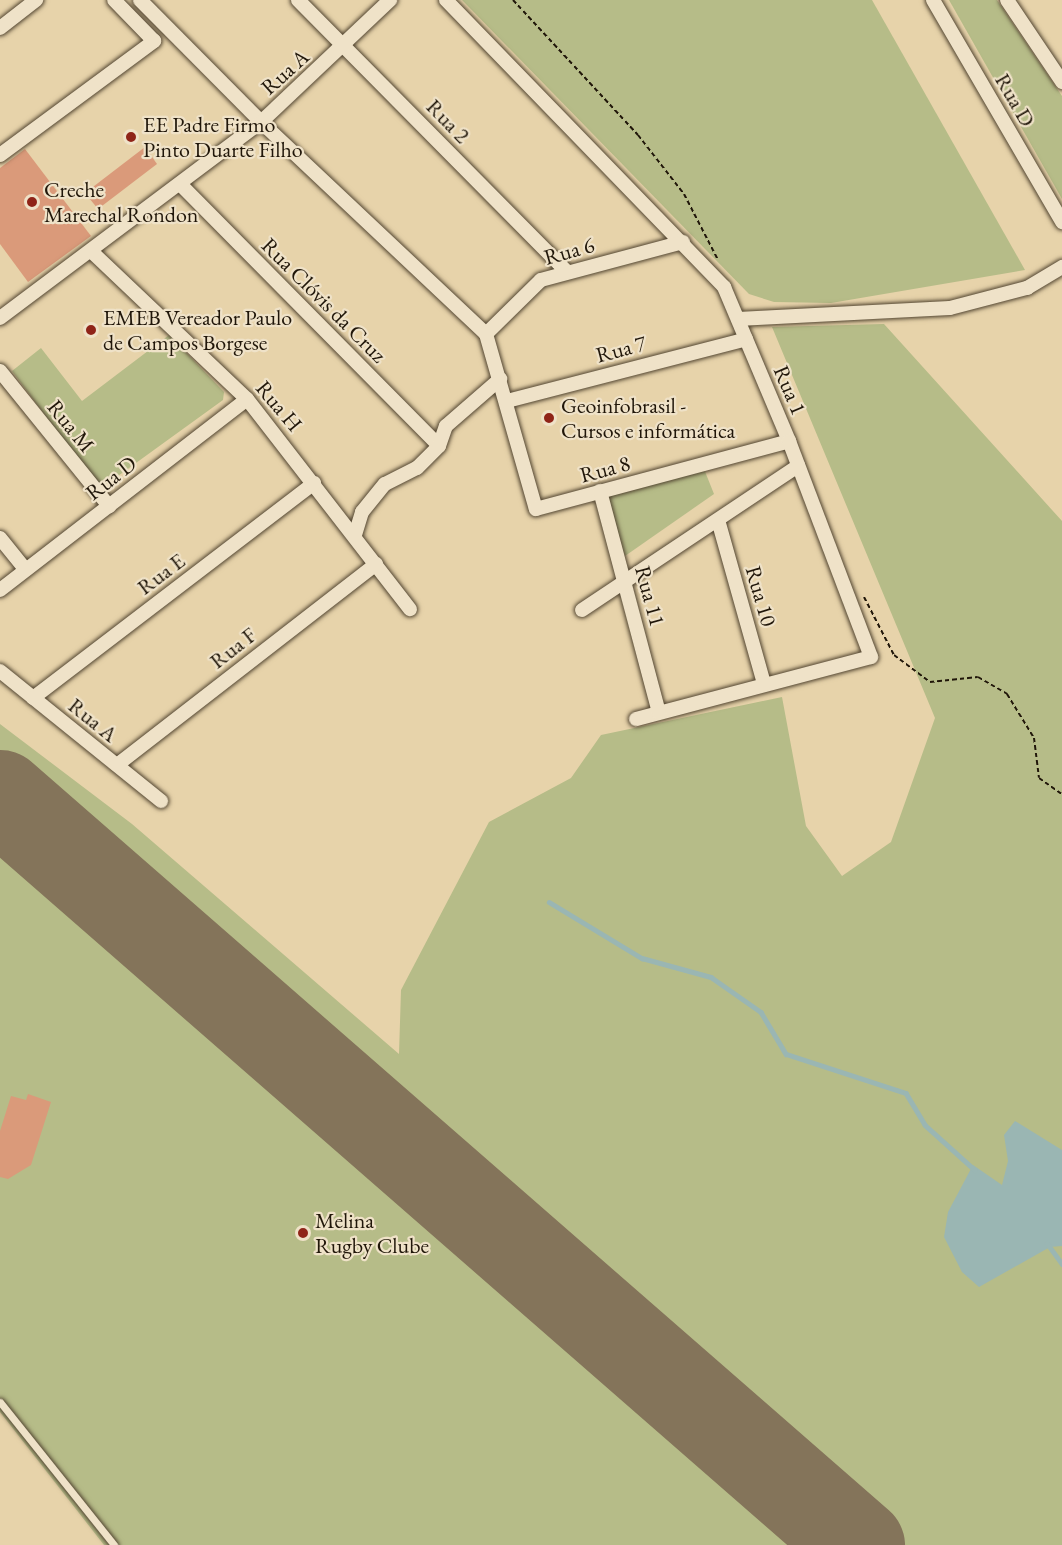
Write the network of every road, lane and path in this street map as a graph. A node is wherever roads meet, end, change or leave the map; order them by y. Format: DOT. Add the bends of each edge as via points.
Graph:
graph roads {
  1 [pos="36,0"];
  2 [pos="114,0"];
  3 [pos="140,0"];
  4 [pos="298,0"];
  5 [pos="390,0"];
  6 [pos="446,0"];
  7 [pos="933,0"];
  8 [pos="1007,0"];
  9 [pos="0,28"];
  10 [pos="345,46"];
  11 [pos="1062,82"];
  12 [pos="261,122"];
  13 [pos="0,155"];
  14 [pos="180,184"];
  15 [pos="1062,222"];
  16 [pos="683,242"];
  17 [pos="92,252"];
  18 [pos="1062,267"];
  19 [pos="567,272"];
  20 [pos="0,318"];
  21 [pos="738,319"];
  22 [pos="486,334"];
  23 [pos="746,339"];
  24 [pos="0,371"];
  25 [pos="500,379"];
  26 [pos="247,399"];
  27 [pos="507,401"];
  28 [pos="789,441"];
  29 [pos="439,446"];
  30 [pos="798,466"];
  31 [pos="314,483"];
  32 [pos="600,491"];
  33 [pos="109,506"];
  34 [pos="718,520"];
  35 [pos="355,535"];
  36 [pos="0,538"];
  37 [pos="376,564"];
  38 [pos="25,569"];
  39 [pos="625,581"];
  40 [pos="0,590"];
  41 [pos="410,609"];
  42 [pos="582,610"];
  43 [pos="0,671"];
  44 [pos="764,684"];
  45 [pos="33,698"];
  46 [pos="659,712"];
  47 [pos="636,718"];
  48 [pos="117,765"];
  49 [pos="161,801"];
  50 [pos="0,1402"];
  51 [pos="114,1545"];
  1 -- 9 [label="street"];
  2 -- 13 [label="street" via="154,41"];
  3 -- 12 [label="street"];
  4 -- 10 [label="street, Rua 2"];
  5 -- 10 [label="street, Rua A"];
  6 -- 16 [label="street, Rua 1"];
  7 -- 15 [label="street, Rua D"];
  8 -- 11 [label="street"];
  10 -- 12 [label="street, Rua A"];
  10 -- 19 [label="street, Rua 2"];
  12 -- 14 [label="street, Rua A"];
  12 -- 22 [label="street"];
  14 -- 17 [label="street, Rua A"];
  14 -- 29 [label="street, Rua Clóvis da Cruz"];
  16 -- 19 [label="street, Rua 6"];
  16 -- 21 [label="street, Rua 1" via="724,287"];
  17 -- 20 [label="street, Rua A"];
  17 -- 26 [label="street, Rua H"];
  18 -- 21 [label="street" via="1027,288 950,308"];
  19 -- 22 [label="street, Rua 6" via="541,280"];
  21 -- 23 [label="street, Rua 1"];
  22 -- 25 [label="street"];
  23 -- 27 [label="street, Rua 7"];
  23 -- 28 [label="street, Rua 1"];
  24 -- 33 [label="street, Rua M"];
  25 -- 27 [label="street"];
  25 -- 29 [label="street" via="446,426"];
  26 -- 31 [label="street, Rua H"];
  26 -- 33 [label="street, Rua D"];
  27 -- 32 [label="street, Rua 8" via="536,509"];
  28 -- 30 [label="street, Rua 1"];
  28 -- 32 [label="street, Rua 8"];
  29 -- 35 [label="street" via="417,468 385,484 362,512"];
  30 -- 34 [label="street"];
  30 -- 44 [label="street, Rua 1" via="871,657"];
  31 -- 35 [label="street, Rua H"];
  31 -- 45 [label="street, Rua E"];
  32 -- 39 [label="street, Rua 11"];
  33 -- 38 [label="street, Rua D"];
  34 -- 39 [label="street"];
  34 -- 44 [label="street, Rua 10"];
  35 -- 37 [label="street, Rua H"];
  36 -- 38 [label="street"];
  37 -- 41 [label="street, Rua H"];
  37 -- 48 [label="street, Rua F"];
  38 -- 40 [label="street, Rua D"];
  39 -- 42 [label="street"];
  39 -- 46 [label="street, Rua 11"];
  43 -- 45 [label="street, Rua A"];
  44 -- 46 [label="street, Rua 1"];
  45 -- 48 [label="street, Rua A"];
  46 -- 47 [label="street, Rua 1"];
  48 -- 49 [label="street, Rua A"];
  50 -- 51 [label="lane"];
}
